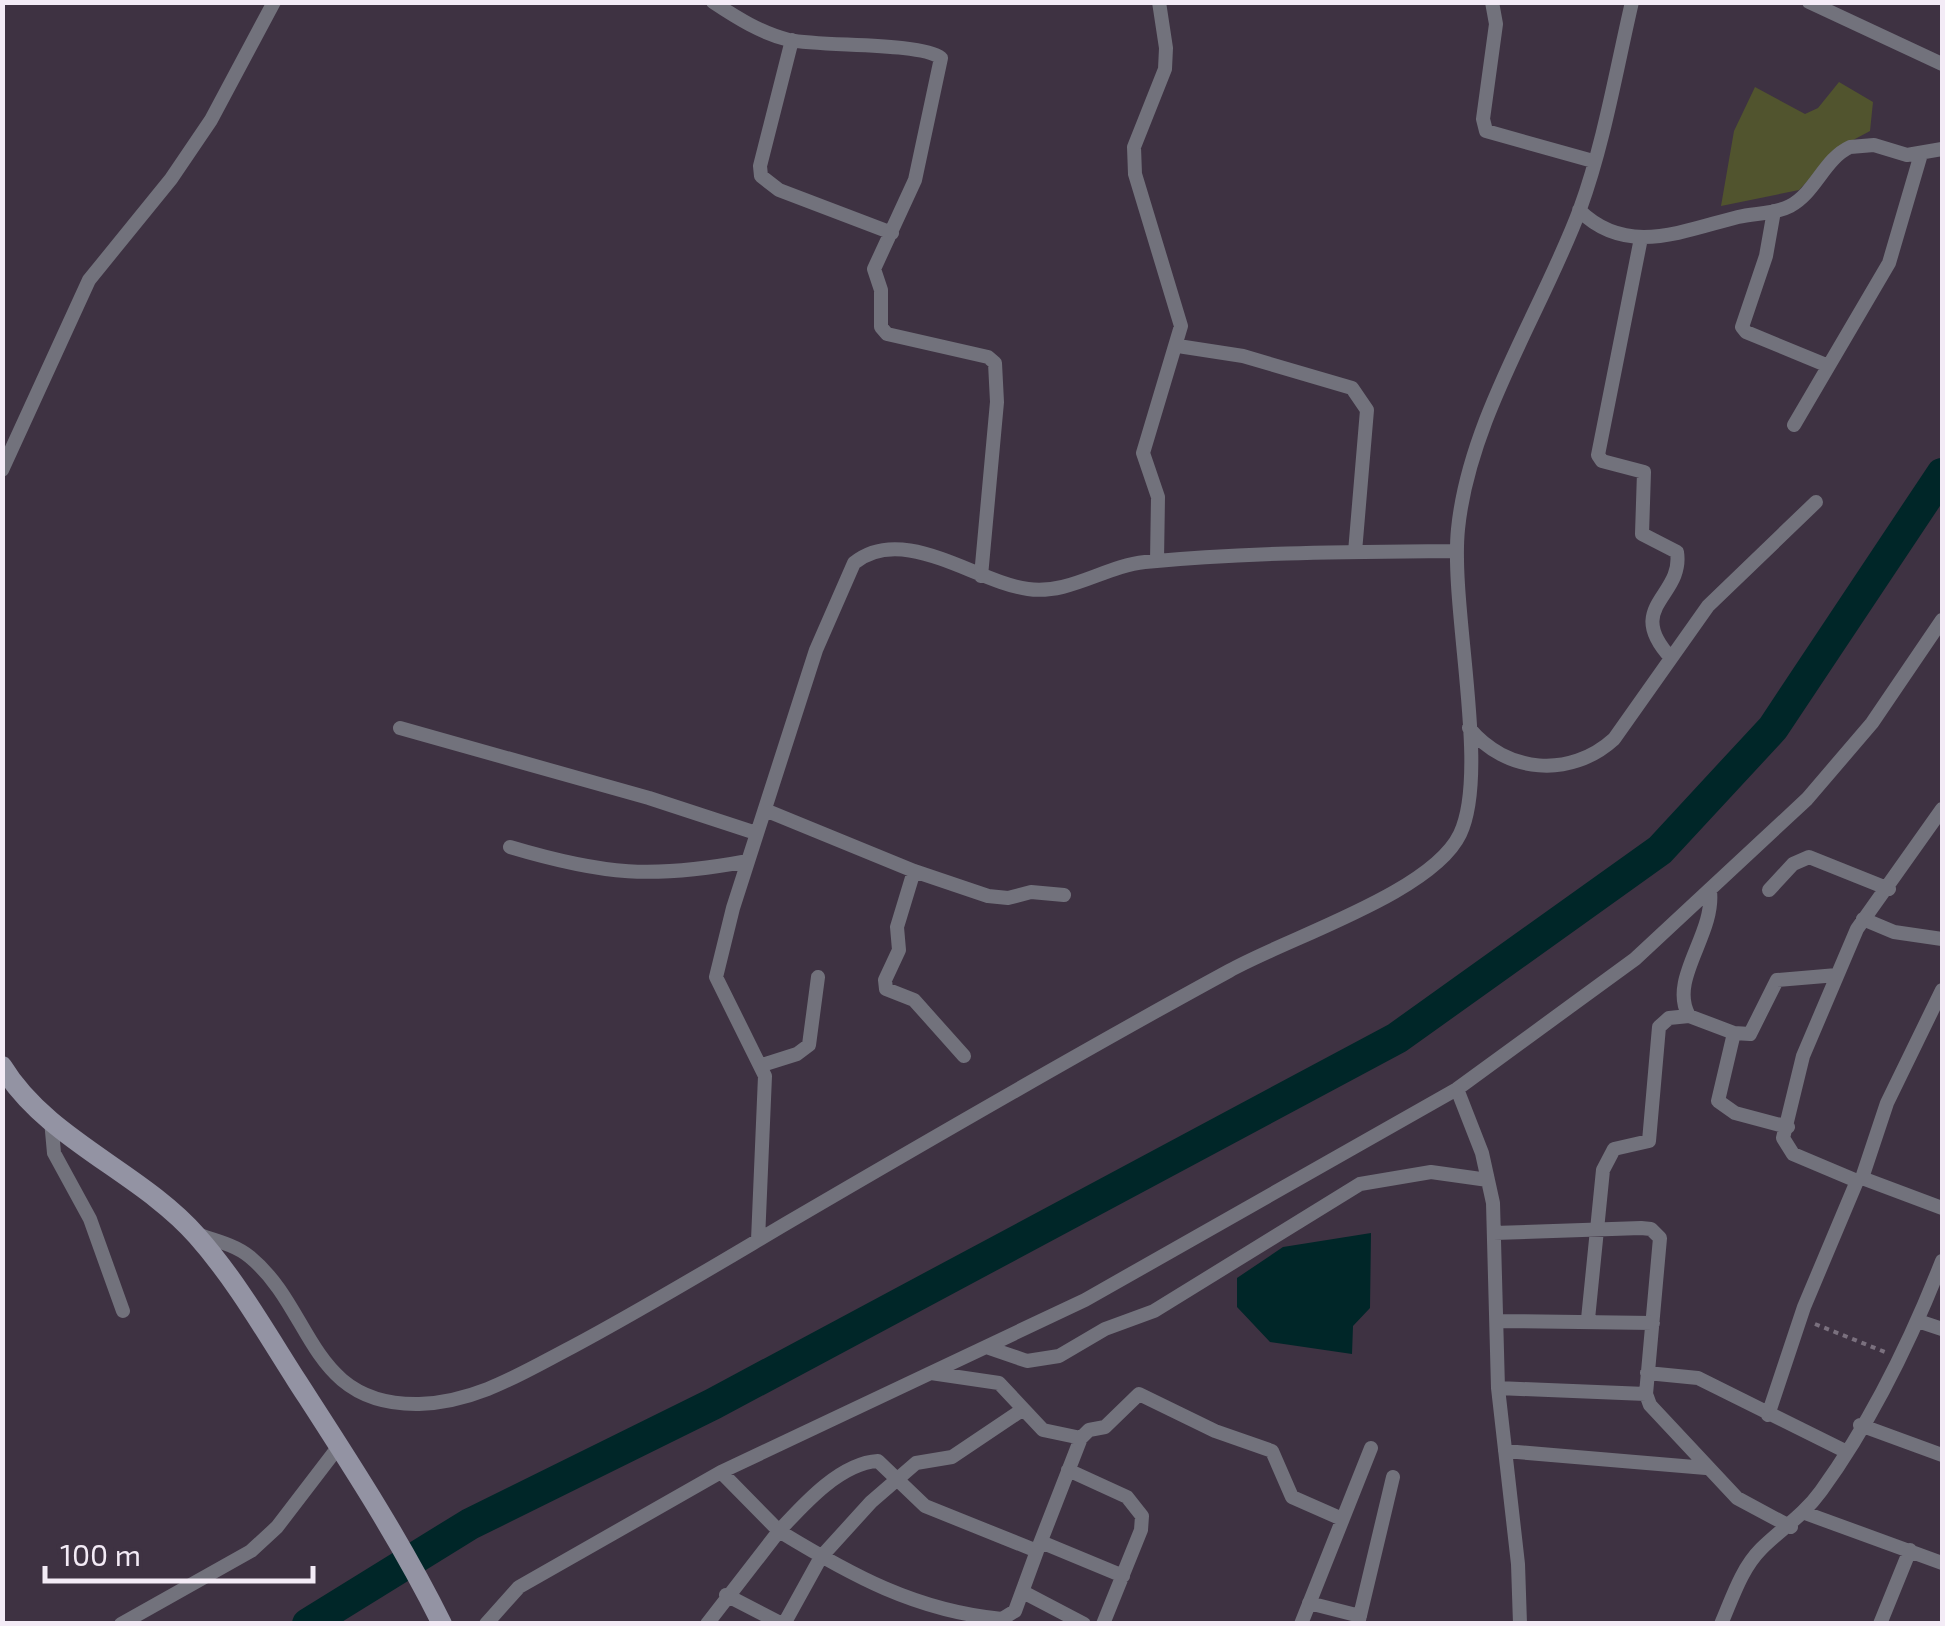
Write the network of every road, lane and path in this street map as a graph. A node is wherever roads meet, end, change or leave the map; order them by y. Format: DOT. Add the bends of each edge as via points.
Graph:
graph roads {
  1 [pos="274,2"];
  2 [pos="713,2"];
  3 [pos="1158,2"];
  4 [pos="1632,2"];
  5 [pos="1808,2"];
  6 [pos="1493,3"];
  7 [pos="792,40"];
  8 [pos="1942,64"];
  9 [pos="1942,150"];
  10 [pos="1920,154"];
  11 [pos="1593,161"];
  12 [pos="1580,210"];
  13 [pos="1774,211"];
  14 [pos="892,233"];
  15 [pos="1641,238"];
  16 [pos="1178,346"];
  17 [pos="1826,365"];
  18 [pos="1794,425"];
  19 [pos="2,470"];
  20 [pos="1816,502"];
  21 [pos="1458,551"];
  22 [pos="1355,552"];
  23 [pos="1157,561"];
  24 [pos="981,576"];
  25 [pos="1942,620"];
  26 [pos="1671,658"];
  27 [pos="1468,726"];
  28 [pos="400,728"];
  29 [pos="1942,808"];
  30 [pos="764,810"];
  31 [pos="756,833"];
  32 [pos="510,848"];
  33 [pos="748,861"];
  34 [pos="914,872"];
  35 [pos="1888,889"];
  36 [pos="1769,890"];
  37 [pos="1710,891"];
  38 [pos="1064,895"];
  39 [pos="1863,919"];
  40 [pos="1942,939"];
  41 [pos="1837,974"];
  42 [pos="818,977"];
  43 [pos="1942,990"];
  44 [pos="1688,1016"];
  45 [pos="1734,1033"];
  46 [pos="964,1056"];
  47 [pos="762,1065"];
  48 [pos="2,1066"];
  49 [pos="1456,1088"];
  50 [pos="51,1119"];
  51 [pos="1788,1126"];
  52 [pos="1859,1179"];
  53 [pos="1488,1180"];
  54 [pos="1942,1208"];
  55 [pos="1594,1231"];
  56 [pos="1494,1233"];
  57 [pos="196,1234"];
  58 [pos="758,1240"];
  59 [pos="1942,1261"];
  60 [pos="123,1311"];
  61 [pos="1800,1317"];
  62 [pos="1588,1319"];
  63 [pos="1498,1321"];
  64 [pos="1918,1321"];
  65 [pos="1653,1323"];
  66 [pos="1942,1329"];
  67 [pos="986,1347"];
  68 [pos="1899,1358"];
  69 [pos="930,1373"];
  70 [pos="1647,1373"];
  71 [pos="1498,1388"];
  72 [pos="1646,1394"];
  73 [pos="1022,1410"];
  74 [pos="1768,1416"];
  75 [pos="1860,1425"];
  76 [pos="1081,1438"];
  77 [pos="339,1446"];
  78 [pos="1370,1448"];
  79 [pos="1505,1451"];
  80 [pos="1844,1452"];
  81 [pos="1942,1455"];
  82 [pos="1706,1468"];
  83 [pos="1068,1470"];
  84 [pos="721,1472"];
  85 [pos="1393,1477"];
  86 [pos="899,1478"];
  87 [pos="1805,1513"];
  88 [pos="1342,1519"];
  89 [pos="1791,1527"];
  90 [pos="779,1531"];
  91 [pos="1039,1547"];
  92 [pos="1910,1550"];
  93 [pos="820,1557"];
  94 [pos="1942,1563"];
  95 [pos="1123,1576"];
  96 [pos="1024,1592"];
  97 [pos="726,1595"];
  98 [pos="1309,1604"];
  99 [pos="439,1618"];
  100 [pos="980,1620"];
  101 [pos="1359,1620"];
  102 [pos="121,1624"];
  103 [pos="486,1624"];
  104 [pos="706,1624"];
  105 [pos="783,1624"];
  106 [pos="1084,1624"];
  107 [pos="1103,1624"];
  108 [pos="1301,1624"];
  109 [pos="1520,1624"];
  110 [pos="1721,1624"];
  111 [pos="1880,1624"];
  1 -- 19 [label="street" via="211,120 89,280"];
  2 -- 7 [label="street" via="765,34"];
  3 -- 16 [label="street" via="1164,69 1134,146 1135,174 1162,274 1177,304"];
  4 -- 11 [label="street"];
  5 -- 8 [label="street"];
  6 -- 11 [label="street" via="1486,131"];
  7 -- 14 [label="street" via="761,176 779,190"];
  7 -- 14 [label="street" via="916,48 941,58 915,180"];
  9 -- 10 [label="street"];
  10 -- 13 [label="street" via="1850,147 1806,194"];
  10 -- 17 [label="street" via="1888,263"];
  11 -- 12 [label="street"];
  12 -- 15 [label="street" via="1595,226"];
  12 -- 21 [label="street" via="1484,434 1458,524"];
  13 -- 15 [label="street"];
  13 -- 17 [label="street" via="1742,327"];
  14 -- 24 [label="street" via="874,269 882,290 881,328 902,341 995,363"];
  15 -- 26 [label="street" via="1598,455 1602,462 1644,472 1642,534 1678,552 1651,625 1654,640"];
  16 -- 22 [label="street" via="1261,362 1352,388 1360,397 1367,410"];
  16 -- 23 [label="street" via="1144,454 1158,497"];
  17 -- 18 [label="street"];
  20 -- 26 [label="street" via="1708,606"];
  21 -- 22 [label="street"];
  21 -- 27 [label="street"];
  22 -- 23 [label="street"];
  23 -- 24 [label="street" via="1045,590"];
  24 -- 30 [label="street" via="910,551 880,551 854,563 816,650"];
  25 -- 37 [label="street" via="1872,723 1820,784"];
  26 -- 27 [label="street" via="1614,739 1583,760 1505,759"];
  27 -- 58 [label="street" via="1464,822 1450,850 1424,874 1078,1053"];
  28 -- 31 [label="street"];
  29 -- 35 [label="street"];
  30 -- 31 [label="street"];
  30 -- 34 [label="street"];
  31 -- 33 [label="street"];
  32 -- 33 [label="street" via="622,874 682,874"];
  33 -- 47 [label="street" via="716,976"];
  34 -- 38 [label="street" via="1001,898"];
  34 -- 46 [label="street" via="886,988 914,1000"];
  35 -- 36 [label="street" via="1810,857 1793,864"];
  35 -- 39 [label="street"];
  37 -- 44 [label="street" via="1710,921 1686,972"];
  37 -- 49 [label="street" via="1636,959"];
  39 -- 40 [label="street"];
  39 -- 41 [label="street"];
  41 -- 45 [label="street" via="1777,980 1754,1030"];
  41 -- 51 [label="street" via="1803,1056"];
  42 -- 47 [label="street" via="810,1045"];
  43 -- 52 [label="street"];
  44 -- 45 [label="street"];
  44 -- 55 [label="street" via="1659,1027 1650,1141 1622,1145 1608,1157"];
  45 -- 51 [label="street" via="1718,1101 1735,1113"];
  47 -- 58 [label="street" via="767,1098"];
  48 -- 50 [label="street"];
  49 -- 53 [label="street"];
  49 -- 67 [label="street" via="1085,1300"];
  50 -- 57 [label="street" via="160,1199"];
  50 -- 60 [label="street" via="54,1153 90,1220"];
  51 -- 52 [label="street" via="1784,1142 1793,1154"];
  52 -- 54 [label="street"];
  52 -- 61 [label="street"];
  53 -- 56 [label="street"];
  53 -- 67 [label="street" via="1431,1172 1360,1184 1154,1311 1058,1356 1028,1361"];
  55 -- 56 [label="street"];
  55 -- 62 [label="street"];
  55 -- 65 [label="street" via="1657,1232"];
  56 -- 63 [label="street"];
  57 -- 58 [label="street" via="250,1256 332,1369 354,1388 378,1401 414,1404 488,1391"];
  57 -- 77 [label="street"];
  59 -- 64 [label="street"];
  61 -- 68 [label="path"];
  61 -- 74 [label="street"];
  62 -- 63 [label="street"];
  62 -- 65 [label="street"];
  63 -- 71 [label="street"];
  64 -- 66 [label="street"];
  64 -- 68 [label="street"];
  65 -- 70 [label="street"];
  67 -- 69 [label="street"];
  68 -- 75 [label="street"];
  69 -- 73 [label="street" via="999,1383"];
  69 -- 84 [label="street"];
  70 -- 72 [label="street"];
  70 -- 74 [label="street" via="1698,1378"];
  71 -- 72 [label="street"];
  71 -- 79 [label="street"];
  72 -- 82 [label="street"];
  73 -- 76 [label="street" via="1043,1430"];
  73 -- 86 [label="street" via="952,1457 916,1463"];
  74 -- 80 [label="street"];
  75 -- 80 [label="street"];
  75 -- 81 [label="street"];
  76 -- 83 [label="street"];
  76 -- 88 [label="street" via="1105,1428 1144,1394 1272,1451 1292,1497"];
  77 -- 99 [label="street"];
  77 -- 102 [label="street" via="251,1550"];
  78 -- 88 [label="street"];
  79 -- 82 [label="street"];
  79 -- 109 [label="street"];
  80 -- 87 [label="street"];
  82 -- 89 [label="street" via="1738,1498"];
  83 -- 91 [label="street"];
  83 -- 95 [label="street" via="1138,1505 1140,1530"];
  84 -- 90 [label="street"];
  84 -- 103 [label="street" via="520,1587"];
  85 -- 101 [label="street"];
  86 -- 90 [label="street" via="887,1465 866,1462 817,1494"];
  86 -- 91 [label="street" via="926,1506"];
  86 -- 93 [label="street"];
  87 -- 89 [label="street"];
  87 -- 92 [label="street"];
  88 -- 98 [label="street"];
  89 -- 110 [label="street" via="1746,1568"];
  90 -- 93 [label="street"];
  90 -- 97 [label="street"];
  91 -- 95 [label="street"];
  91 -- 96 [label="street"];
  92 -- 94 [label="street"];
  92 -- 111 [label="street"];
  93 -- 100 [label="street" via="905,1600"];
  93 -- 105 [label="street"];
  95 -- 107 [label="street"];
  96 -- 100 [label="street" via="1010,1617"];
  96 -- 106 [label="street"];
  97 -- 104 [label="street"];
  97 -- 105 [label="street"];
  98 -- 101 [label="street"];
  98 -- 108 [label="street"];
}
